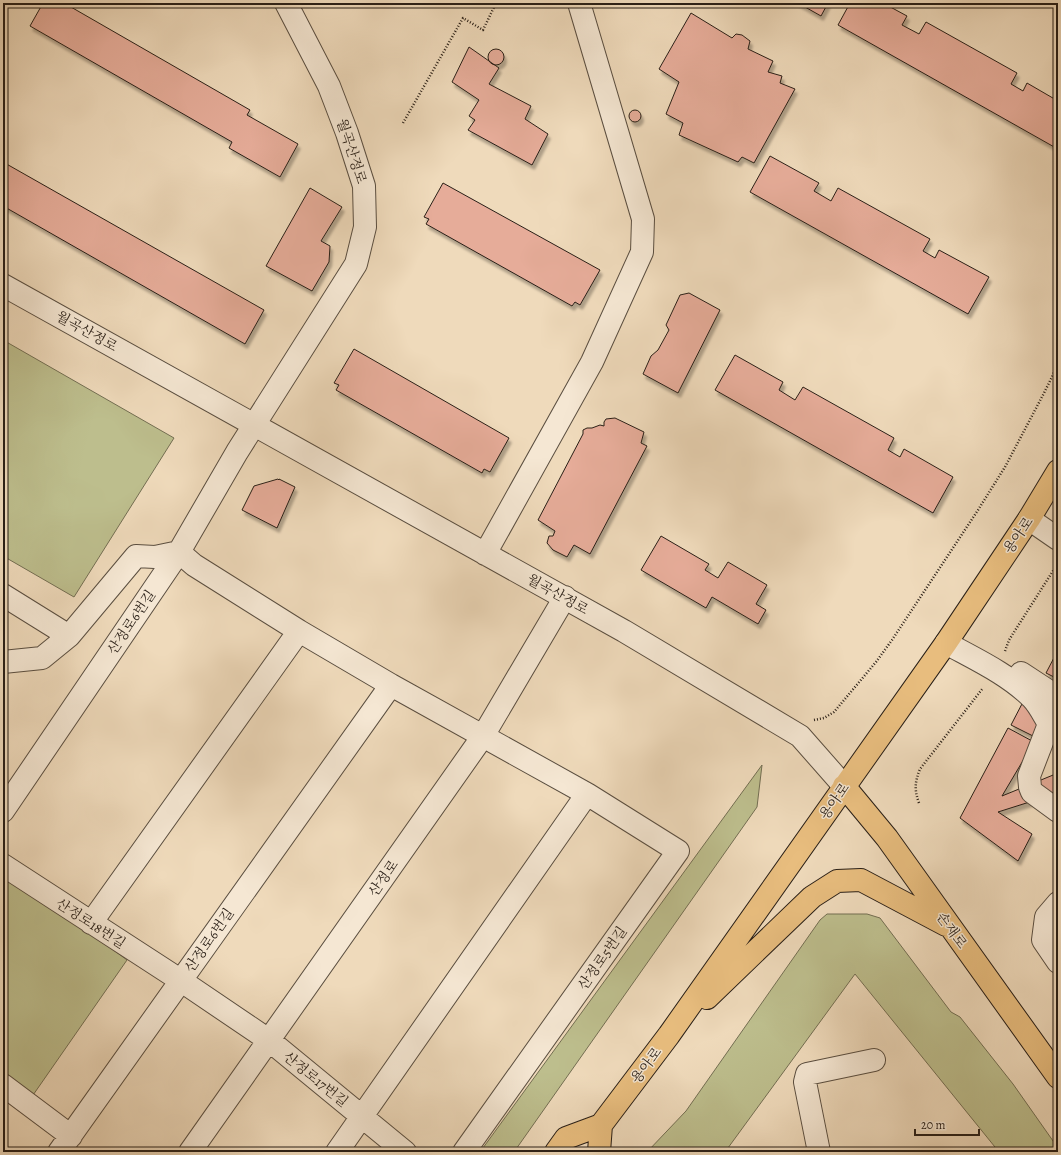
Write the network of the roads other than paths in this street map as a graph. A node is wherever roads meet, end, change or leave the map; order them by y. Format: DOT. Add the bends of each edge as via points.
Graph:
graph roads {
  1 [pos="286,3"];
  2 [pos="579,3"];
  3 [pos="3,285"];
  4 [pos="255,425"];
  5 [pos="1058,472"];
  6 [pos="1029,519"];
  7 [pos="1058,538"];
  8 [pos="179,552"];
  9 [pos="485,554"];
  10 [pos="3,595"];
  11 [pos="565,597"];
  12 [pos="299,631"];
  13 [pos="69,636"];
  14 [pos="950,636"];
  15 [pos="3,662"];
  16 [pos="999,666"];
  17 [pos="391,685"];
  18 [pos="1058,707"];
  19 [pos="483,736"];
  20 [pos="1058,736"];
  21 [pos="844,786"];
  22 [pos="587,794"];
  23 [pos="1057,807"];
  24 [pos="3,811"];
  25 [pos="3,865"];
  26 [pos="1058,903"];
  27 [pos="91,923"];
  28 [pos="950,927"];
  29 [pos="1058,962"];
  30 [pos="180,980"];
  31 [pos="669,1035"];
  32 [pos="270,1041"];
  33 [pos="874,1060"];
  34 [pos="1058,1077"];
  35 [pos="3,1085"];
  36 [pos="362,1117"];
  37 [pos="601,1125"];
  38 [pos="65,1144"];
  39 [pos="190,1152"];
  40 [pos="337,1152"];
  41 [pos="405,1152"];
  42 [pos="464,1152"];
  43 [pos="556,1152"];
  44 [pos="599,1152"];
  45 [pos="819,1152"];
  1 -- 4 [label="street, 월곡산정로" via="329,86 347,133 364,186 365,227 356,264"];
  2 -- 9 [label="street" via="643,219 642,252 592,362"];
  3 -- 4 [label="street, 월곡산정로"];
  4 -- 8 [label="street, 산정로6번길"];
  4 -- 9 [label="street, 월곡산정로"];
  5 -- 6 [label="main road, 용아로"];
  6 -- 7 [label="street"];
  6 -- 14 [label="main road, 용아로"];
  8 -- 12 [label="street" via="194,565"];
  8 -- 13 [label="street" via="155,557 136,556"];
  8 -- 24 [label="street, 산정로6번길"];
  9 -- 11 [label="street, 월곡산정로"];
  10 -- 13 [label="street"];
  11 -- 19 [label="street, 산정로"];
  11 -- 21 [label="street, 월곡산정로" via="800,736"];
  12 -- 17 [label="street"];
  12 -- 27 [label="street"];
  13 -- 15 [label="street" via="42,658"];
  14 -- 16 [label="street"];
  14 -- 21 [label="main road, 용아로"];
  16 -- 18 [label="street" via="1056,696"];
  16 -- 23 [label="street" via="1013,682 1034,699 1049,724 1029,776 1030,788 1032,792"];
  17 -- 19 [label="street"];
  17 -- 30 [label="street, 산정로6번길"];
  19 -- 22 [label="street, 산정로5번길"];
  19 -- 32 [label="street, 산정로"];
  20 -- 23 [label="street" via="1044,762 1039,786"];
  21 -- 28 [label="main road, 손재로" via="887,838"];
  21 -- 31 [label="main road, 용아로"];
  22 -- 36 [label="street"];
  22 -- 42 [label="street, 산정로5번길" via="678,851"];
  25 -- 27 [label="street, 산정로18번길"];
  26 -- 29 [label="street" via="1046,917 1043,940"];
  27 -- 30 [label="street, 산정로18번길"];
  28 -- 31 [label="main road" via="861,880 837,881 812,897"];
  28 -- 34 [label="main road, 손재로"];
  30 -- 32 [label="street, 산정로18번길"];
  30 -- 38 [label="street"];
  31 -- 37 [label="main road, 용아로"];
  32 -- 36 [label="street, 산정로17번길"];
  32 -- 39 [label="street, 산정로"];
  33 -- 45 [label="street" via="807,1074 805,1082"];
  35 -- 38 [label="street"];
  36 -- 40 [label="street, 산정로17번길"];
  36 -- 41 [label="street, 산정로17번길"];
  37 -- 43 [label="main road" via="566,1138"];
  37 -- 44 [label="main road"];
}
